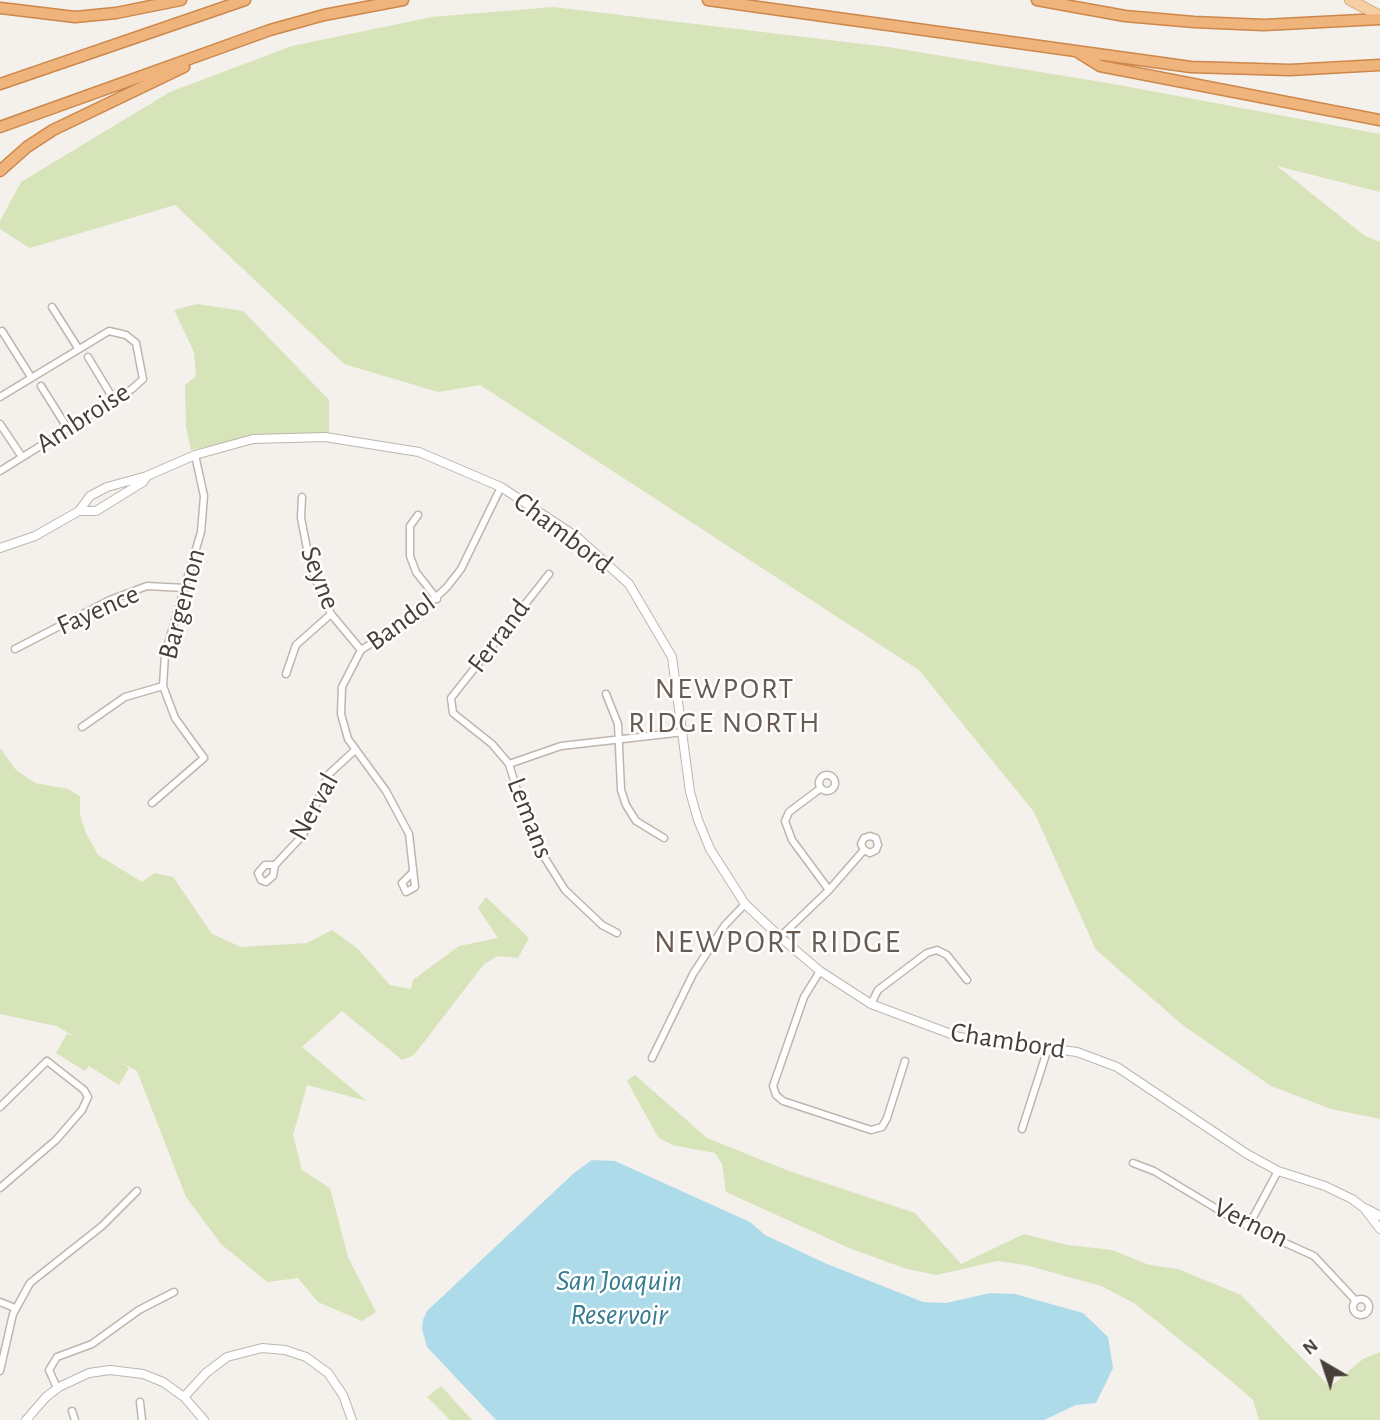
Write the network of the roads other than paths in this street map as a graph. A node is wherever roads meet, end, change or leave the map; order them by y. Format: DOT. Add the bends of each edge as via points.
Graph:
graph roads {
  1 [pos="181,0"];
  2 [pos="245,0"];
  3 [pos="402,0"];
  4 [pos="708,0"];
  5 [pos="1037,0"];
  6 [pos="1350,0"];
  7 [pos="0,8"];
  8 [pos="1380,18"];
  9 [pos="250,37"];
  10 [pos="1073,50"];
  11 [pos="1380,65"];
  12 [pos="0,84"];
  13 [pos="1380,120"];
  14 [pos="0,127"];
  15 [pos="0,171"];
  16 [pos="52,307"];
  17 [pos="2,331"];
  18 [pos="78,348"];
  19 [pos="88,357"];
  20 [pos="31,377"];
  21 [pos="41,386"];
  22 [pos="0,397"];
  23 [pos="114,401"];
  24 [pos="0,424"];
  25 [pos="68,429"];
  26 [pos="195,455"];
  27 [pos="22,457"];
  28 [pos="0,471"];
  29 [pos="147,475"];
  30 [pos="109,486"];
  31 [pos="501,487"];
  32 [pos="302,497"];
  33 [pos="117,499"];
  34 [pos="83,512"];
  35 [pos="418,514"];
  36 [pos="0,548"];
  37 [pos="549,574"];
  38 [pos="185,588"];
  39 [pos="436,598"];
  40 [pos="331,614"];
  41 [pos="15,649"];
  42 [pos="361,650"];
  43 [pos="286,674"];
  44 [pos="163,686"];
  45 [pos="606,694"];
  46 [pos="451,698"];
  47 [pos="82,727"];
  48 [pos="684,732"];
  49 [pos="619,738"];
  50 [pos="355,750"];
  51 [pos="509,764"];
  52 [pos="821,788"];
  53 [pos="152,803"];
  54 [pos="664,838"];
  55 [pos="864,850"];
  56 [pos="275,865"];
  57 [pos="412,873"];
  58 [pos="829,890"];
  59 [pos="745,904"];
  60 [pos="617,933"];
  61 [pos="779,937"];
  62 [pos="820,971"];
  63 [pos="967,980"];
  64 [pos="870,1004"];
  65 [pos="1048,1048"];
  66 [pos="652,1058"];
  67 [pos="905,1061"];
  68 [pos="0,1107"];
  69 [pos="1022,1129"];
  70 [pos="1133,1163"];
  71 [pos="1278,1171"];
  72 [pos="0,1188"];
  73 [pos="137,1191"];
  74 [pos="1364,1208"];
  75 [pos="1380,1216"];
  76 [pos="1249,1225"];
  77 [pos="1380,1229"];
  78 [pos="174,1292"];
  79 [pos="1356,1301"];
  80 [pos="0,1302"];
  81 [pos="15,1308"];
  82 [pos="0,1371"];
  83 [pos="57,1388"];
  84 [pos="184,1397"];
  85 [pos="140,1402"];
  86 [pos="72,1411"];
  87 [pos="26,1420"];
  88 [pos="75,1420"];
  89 [pos="142,1420"];
  90 [pos="204,1420"];
  91 [pos="352,1420"];
  1 -- 7 [label="highway" via="75,17"];
  2 -- 12 [label="highway"];
  3 -- 9 [label="highway" via="324,15"];
  4 -- 10 [label="highway"];
  5 -- 8 [label="highway" via="1125,16 1194,22 1264,25"];
  6 -- 8 [label="main road"];
  9 -- 14 [label="highway"];
  9 -- 15 [label="highway" via="53,130"];
  10 -- 11 [label="highway" via="1191,67 1290,70"];
  10 -- 13 [label="highway" via="1100,66"];
  16 -- 18 [label="street"];
  17 -- 20 [label="street"];
  18 -- 20 [label="street, Ambroise"];
  18 -- 23 [label="street, Ambroise" via="109,331 136,343 142,379"];
  19 -- 23 [label="street"];
  20 -- 22 [label="street, Ambroise"];
  21 -- 25 [label="street"];
  23 -- 25 [label="street, Ambroise"];
  24 -- 27 [label="street"];
  25 -- 27 [label="street, Ambroise"];
  26 -- 29 [label="street, Chambord"];
  26 -- 31 [label="street, Chambord" via="253,439 325,437 419,452"];
  26 -- 38 [label="street, Bargemon" via="204,496 201,532"];
  27 -- 28 [label="street, Ambroise"];
  29 -- 30 [label="street, Chambord"];
  29 -- 33 [label="street, Chambord"];
  30 -- 33 [label="street"];
  30 -- 34 [label="street, Chambord" via="90,496"];
  31 -- 39 [label="street, Bandol" via="460,569"];
  31 -- 48 [label="street, Chambord" via="577,537 629,584 672,657"];
  32 -- 40 [label="street, Seyne" via="301,518 311,569"];
  33 -- 34 [label="street, Chambord"];
  34 -- 36 [label="street, Chambord"];
  35 -- 39 [label="street" via="410,526 410,556"];
  37 -- 46 [label="street, Ferrand"];
  38 -- 41 [label="street, Fayence" via="148,586 110,600"];
  38 -- 44 [label="street, Bargemon" via="165,654"];
  39 -- 42 [label="street, Bandol"];
  40 -- 42 [label="street, Seyne"];
  40 -- 43 [label="street" via="296,645"];
  42 -- 50 [label="street, Bandol" via="347,673 340,701 343,726"];
  44 -- 47 [label="street" via="125,697"];
  44 -- 53 [label="street, Bargemon" via="175,718 204,758"];
  45 -- 49 [label="street"];
  46 -- 51 [label="street, Lemans" via="453,713"];
  48 -- 49 [label="street"];
  48 -- 59 [label="street, Chambord" via="690,792 698,820 710,849"];
  49 -- 51 [label="street" via="561,746"];
  49 -- 54 [label="street" via="626,804 636,821"];
  50 -- 56 [label="street, Nerval" via="329,774 303,835"];
  50 -- 57 [label="street, Bandol" via="386,791 409,834"];
  51 -- 60 [label="street, Lemans" via="531,836 547,865 581,907"];
  52 -- 58 [label="street" via="789,812 785,821 792,840"];
  55 -- 58 [label="street"];
  58 -- 61 [label="street"];
  59 -- 61 [label="street, Chambord"];
  59 -- 66 [label="street" via="725,925 693,974"];
  61 -- 62 [label="street, Chambord"];
  62 -- 64 [label="street, Chambord"];
  62 -- 67 [label="street" via="804,997 773,1086 776,1096 871,1130 882,1127 887,1118"];
  63 -- 64 [label="street" via="947,955 937,950 878,990"];
  64 -- 65 [label="street, Chambord" via="959,1037"];
  65 -- 69 [label="street"];
  65 -- 71 [label="street, Chambord" via="1077,1052 1117,1067"];
  68 -- 72 [label="street" via="47,1060 84,1090 88,1101 56,1140"];
  70 -- 76 [label="street, Vernon"];
  71 -- 74 [label="street, Chambord" via="1325,1185"];
  71 -- 76 [label="street"];
  73 -- 81 [label="street" via="102,1226 41,1273"];
  74 -- 75 [label="street"];
  74 -- 77 [label="street, Chambord"];
  76 -- 79 [label="street, Vernon" via="1314,1256"];
  78 -- 83 [label="street" via="139,1310 92,1344 57,1357 49,1370"];
  80 -- 81 [label="street"];
  81 -- 82 [label="street"];
  83 -- 84 [label="street" via="89,1373 121,1370 153,1377"];
  83 -- 87 [label="street"];
  84 -- 90 [label="street"];
  84 -- 91 [label="street" via="228,1357 262,1348 285,1350 306,1357 328,1373 344,1395"];
  85 -- 89 [label="street"];
  86 -- 88 [label="street"];
}
